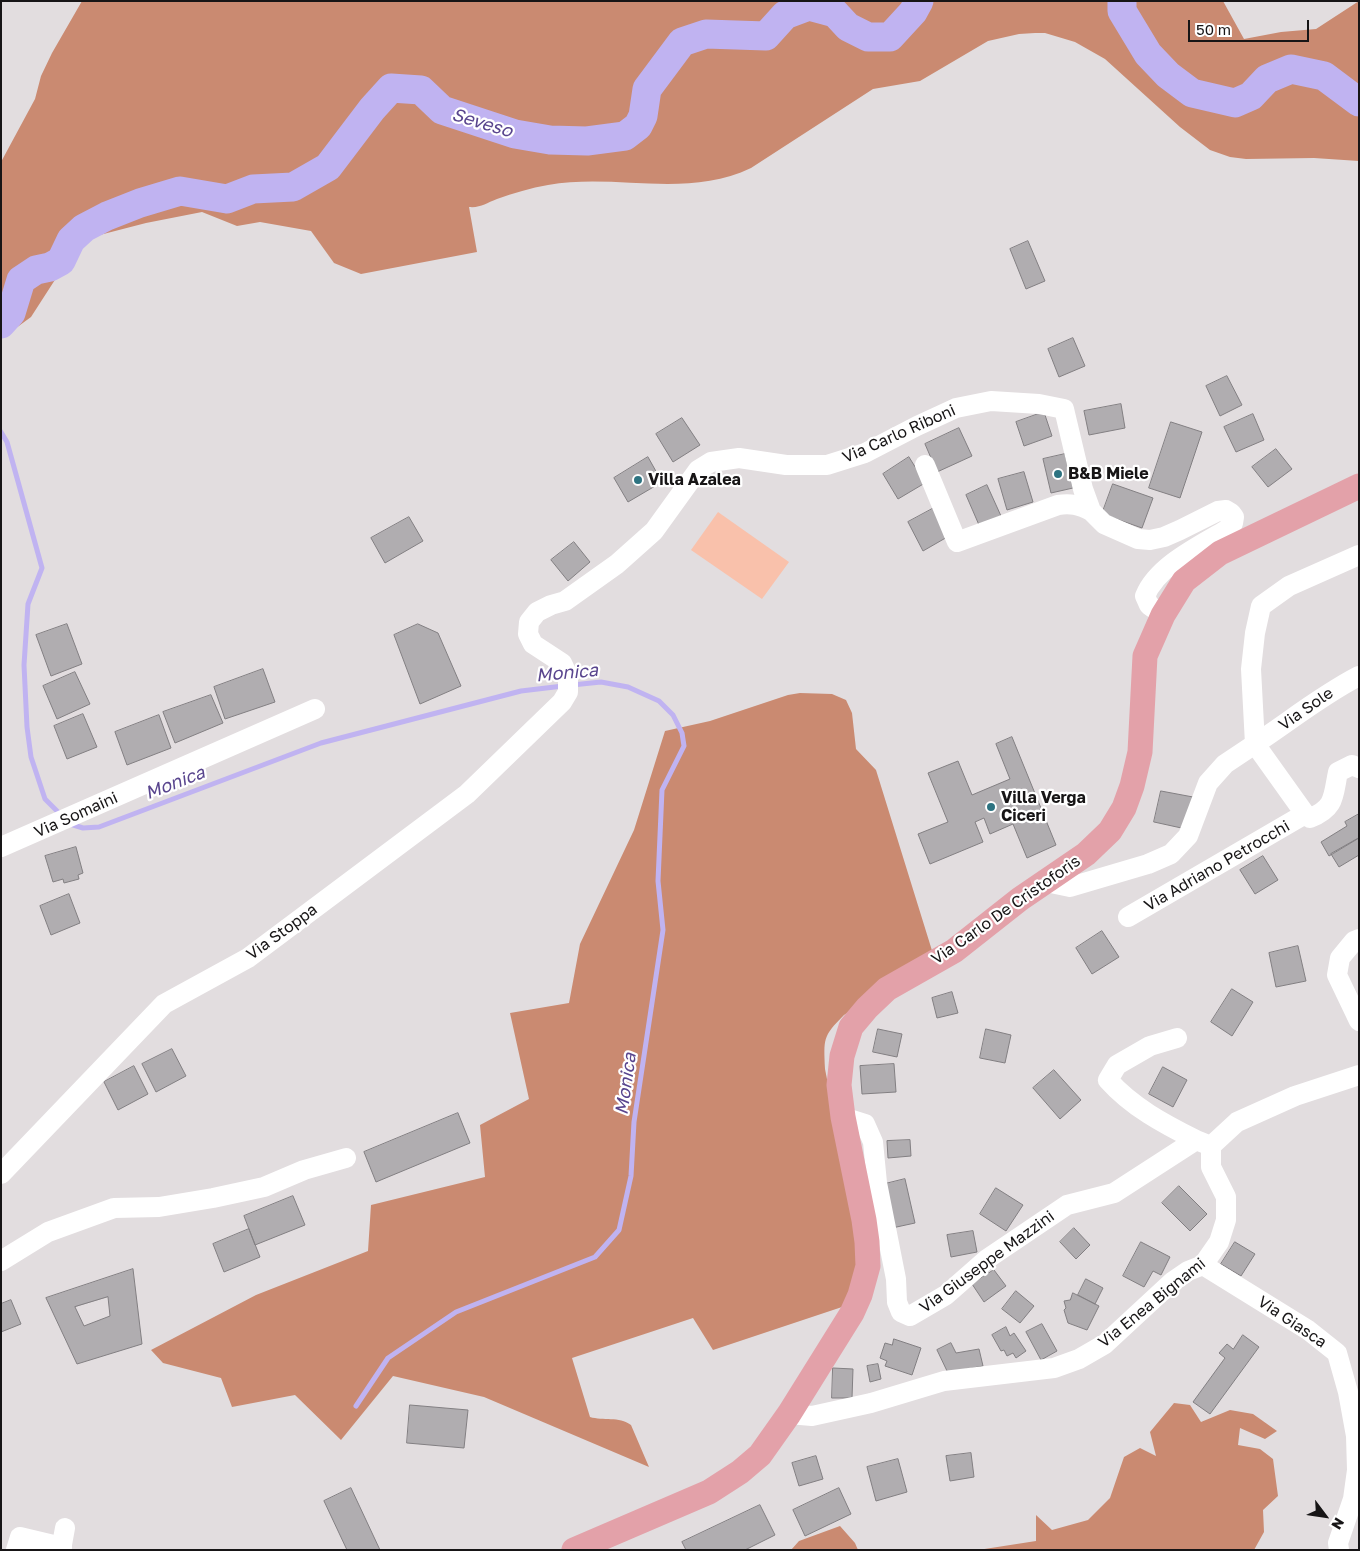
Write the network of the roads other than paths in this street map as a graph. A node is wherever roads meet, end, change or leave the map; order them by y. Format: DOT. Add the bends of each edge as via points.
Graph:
graph roads {
  1 [pos="925,465"];
  2 [pos="1359,486"];
  3 [pos="1091,511"];
  4 [pos="1359,555"];
  5 [pos="1163,614"];
  6 [pos="1359,676"];
  7 [pos="568,684"];
  8 [pos="315,709"];
  9 [pos="1255,744"];
  10 [pos="1359,768"];
  11 [pos="1305,814"];
  12 [pos="1,848"];
  13 [pos="1046,882"];
  14 [pos="1128,917"];
  15 [pos="1359,939"];
  16 [pos="1359,1020"];
  17 [pos="1177,1038"];
  18 [pos="1359,1075"];
  19 [pos="843,1117"];
  20 [pos="1204,1143"];
  21 [pos="346,1158"];
  22 [pos="1,1174"];
  23 [pos="1,1261"];
  24 [pos="1203,1265"];
  25 [pos="789,1414"];
  26 [pos="63,1542"];
  27 [pos="16,1550"];
  28 [pos="574,1550"];
  29 [pos="1339,1550"];
  1 -- 3 [label="street" via="957,542 1058,505 1070,503"];
  2 -- 5 [label="main road, Via Carlo De Cristoforis" via="1220,553 1184,581"];
  3 -- 5 [label="street" via="1104,524 1122,533 1150,540 1164,537 1218,511 1226,510 1234,517 1226,530 1172,564 1148,587 1145,596 1149,604"];
  3 -- 7 [label="street, Via Carlo Riboni" via="1064,409 1039,404 991,401 956,408 865,453 828,465 786,465 740,458 711,462 698,470 654,531 617,564 565,601 537,612 529,622 528,634 533,644 562,663"];
  4 -- 9 [label="street" via="1289,586 1262,606 1251,669"];
  5 -- 13 [label="main road, Via Carlo De Cristoforis" via="1146,656 1140,752 1124,808 1110,831 1086,854"];
  6 -- 9 [label="street, Via Sole" via="1334,689"];
  7 -- 22 [label="street, Via Stoppa" via="562,702 467,794 248,958 164,1004"];
  8 -- 12 [label="street, Via Somaini"];
  9 -- 11 [label="street"];
  9 -- 13 [label="street, Via Sole" via="1225,764 1208,783 1188,836 1171,854 1070,887"];
  10 -- 11 [label="street, Via Adriano Petrocchi" via="1352,765 1338,772 1334,797 1323,813 1310,818"];
  11 -- 14 [label="street, Via Adriano Petrocchi"];
  13 -- 19 [label="main road, Via Carlo De Cristoforis" via="954,950 887,989 867,1008 851,1027 842,1056 839,1085"];
  15 -- 16 [label="street" via="1340,958 1337,975"];
  17 -- 20 [label="street" via="1150,1046 1117,1065 1108,1080 1121,1095 1165,1125"];
  18 -- 20 [label="street" via="1295,1096 1237,1122"];
  19 -- 20 [label="street, Via Giuseppe Mazzini" via="865,1124 873,1142 897,1302 901,1312 910,1316 946,1295 987,1259 1067,1206 1114,1193"];
  19 -- 25 [label="main road, Via Carlo De Cristoforis" via="868,1242 868,1266 852,1312"];
  20 -- 24 [label="street, Via Enea Bignami" via="1211,1167 1226,1197 1226,1220 1219,1242"];
  21 -- 23 [label="street" via="304,1170 264,1187 213,1198 159,1207 114,1208 48,1232"];
  24 -- 25 [label="street, Via Enea Bignami" via="1172,1282 1105,1344 1080,1359 1054,1368 944,1381 871,1403 812,1416"];
  24 -- 29 [label="street, Via Giasca" via="1308,1330 1337,1353 1356,1436 1358,1470 1353,1499 1338,1542"];
  25 -- 28 [label="main road, Via Carlo De Cristoforis" via="760,1455 709,1492"];
  26 -- 27 [label="street" via="20,1537"];
}
